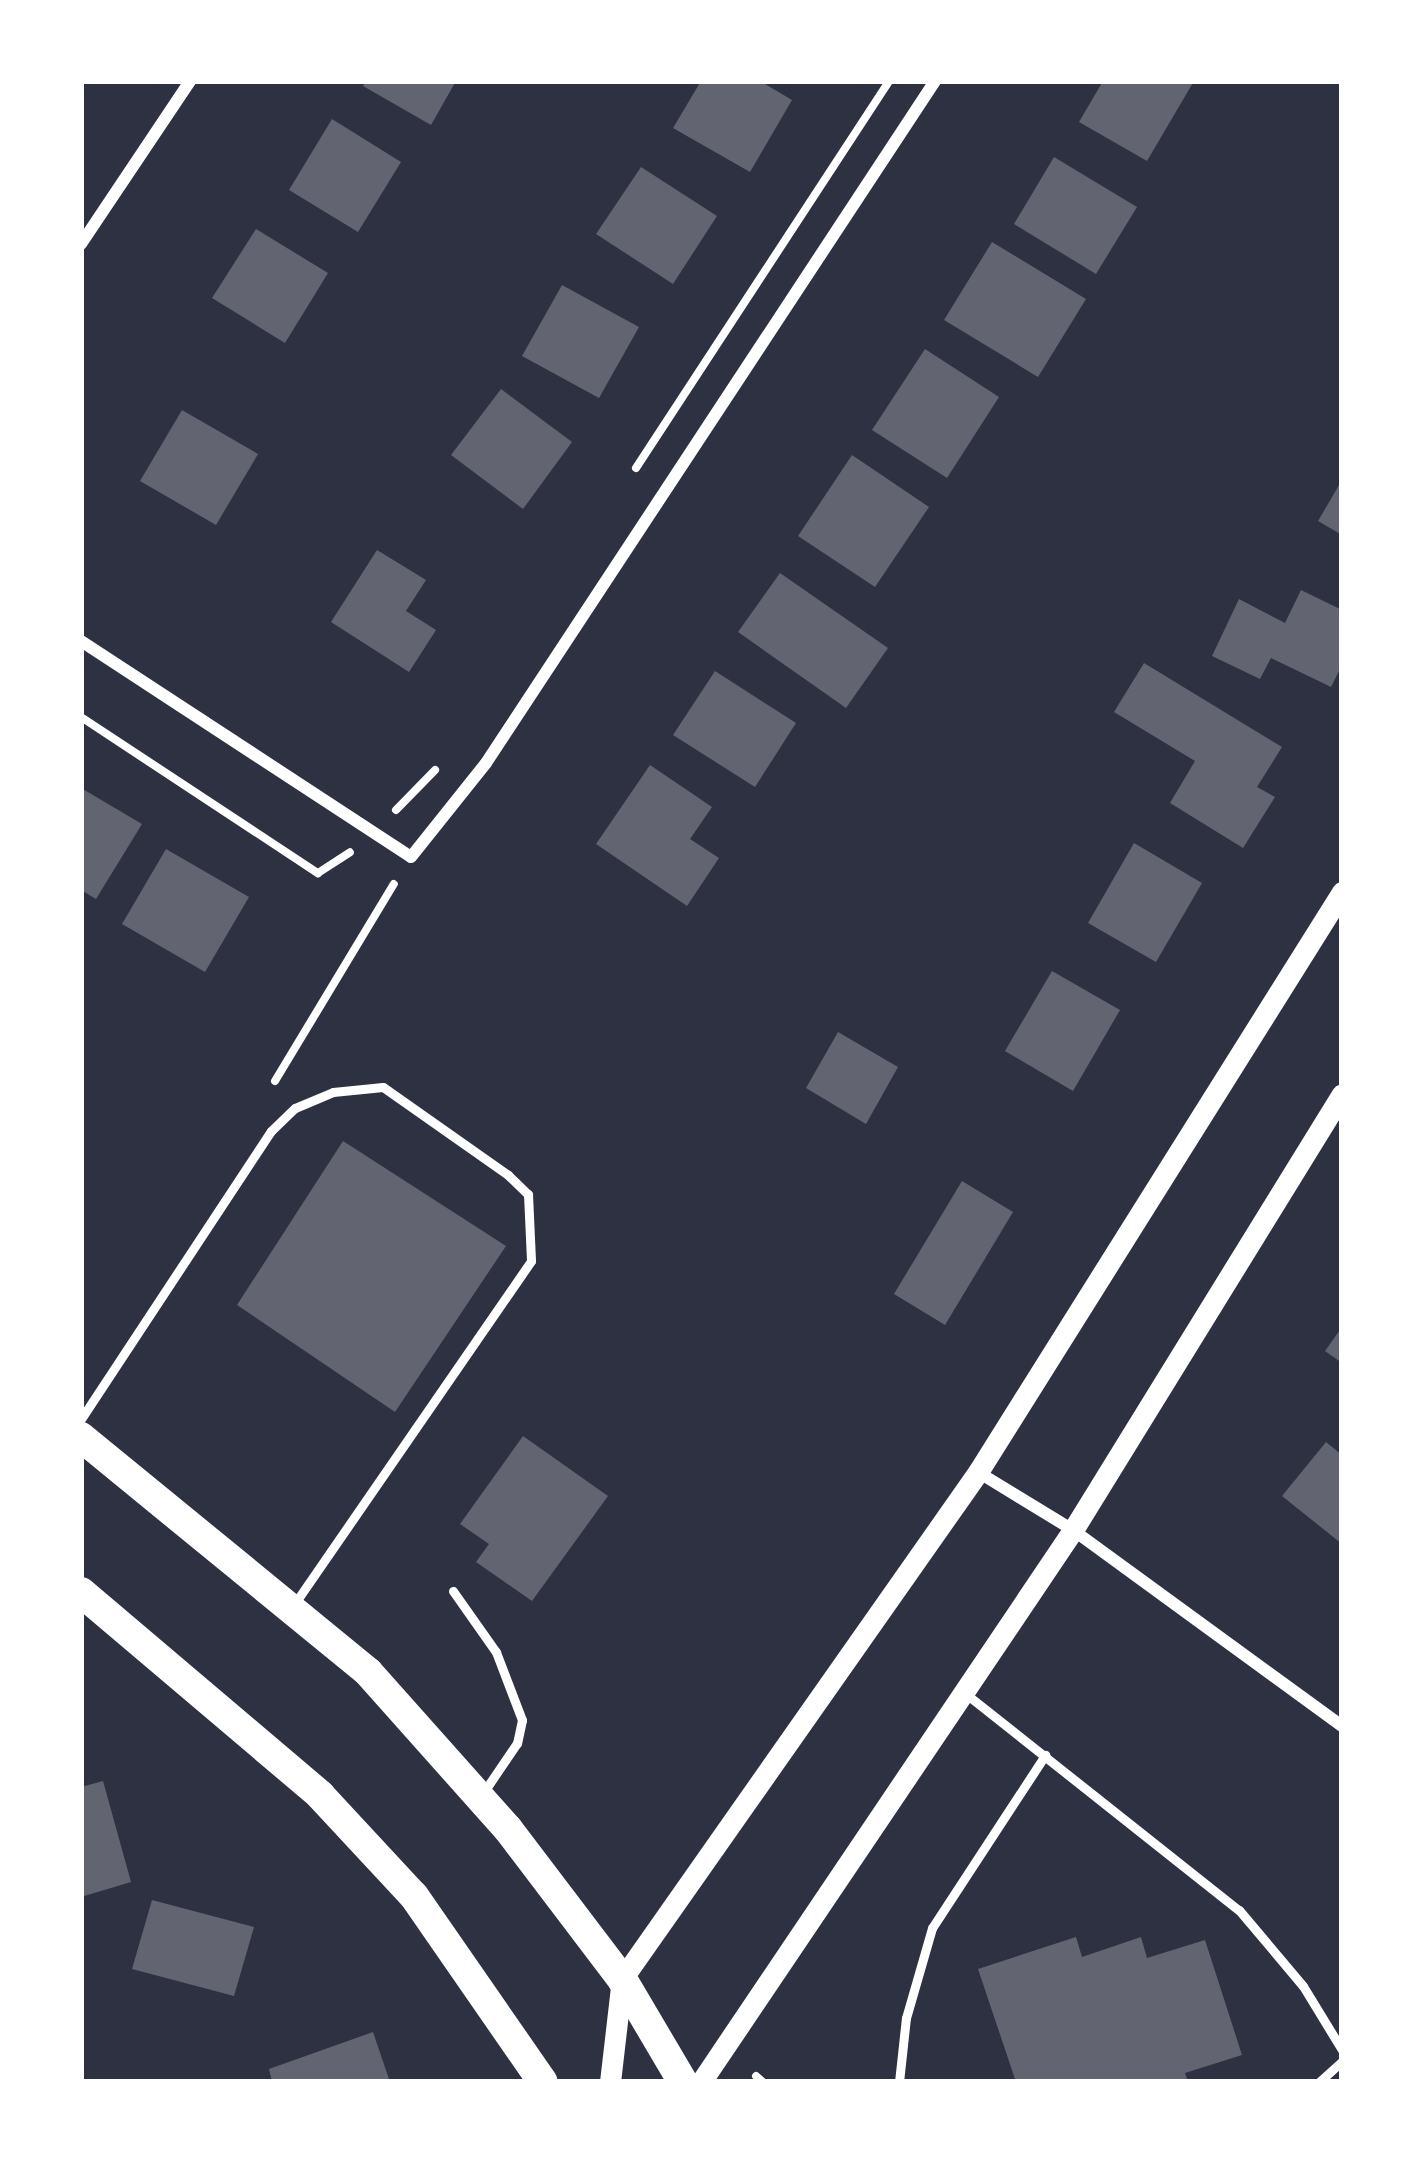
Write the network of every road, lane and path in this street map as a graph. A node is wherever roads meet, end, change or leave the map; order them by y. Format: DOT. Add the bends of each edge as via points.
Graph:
graph roads {
  1 [pos="190,81"];
  2 [pos="889,81"];
  3 [pos="935,81"];
  4 [pos="81,244"];
  5 [pos="632,474"];
  6 [pos="81,641"];
  7 [pos="81,717"];
  8 [pos="441,766"];
  9 [pos="376,834"];
  10 [pos="410,857"];
  11 [pos="1342,892"];
  12 [pos="270,1089"];
  13 [pos="1342,1094"];
  14 [pos="81,1419"];
  15 [pos="81,1437"];
  16 [pos="978,1472"];
  17 [pos="1073,1530"];
  18 [pos="453,1591"];
  19 [pos="81,1592"];
  20 [pos="291,1609"];
  21 [pos="964,1692"];
  22 [pos="1342,1726"];
  23 [pos="1045,1755"];
  24 [pos="479,1797"];
  25 [pos="622,1979"];
  26 [pos="1342,2050"];
  27 [pos="1342,2061"];
  28 [pos="543,2082"];
  29 [pos="610,2082"];
  30 [pos="683,2082"];
  31 [pos="701,2082"];
  32 [pos="898,2082"];
  33 [pos="1319,2082"];
  1 -- 4 [label="street"];
  2 -- 5 [label="path"];
  3 -- 10 [label="street" via="486,763"];
  6 -- 9 [label="street"];
  7 -- 9 [label="path" via="318,874"];
  8 -- 9 [label="path" via="420,779"];
  9 -- 10 [label="street"];
  10 -- 12 [label="path"];
  11 -- 16 [label="street"];
  13 -- 17 [label="street"];
  14 -- 20 [label="lane" via="271,1131 296,1108 333,1092 382,1087 529,1194 531,1262"];
  15 -- 20 [label="main road"];
  16 -- 17 [label="street"];
  16 -- 25 [label="street"];
  17 -- 21 [label="street"];
  17 -- 22 [label="street"];
  18 -- 24 [label="lane" via="496,1652 522,1720 517,1743"];
  19 -- 28 [label="main road" via="320,1795 414,1896"];
  20 -- 24 [label="main road" via="368,1672"];
  21 -- 23 [label="lane"];
  21 -- 31 [label="street"];
  23 -- 26 [label="lane" via="1239,1910 1303,1985"];
  23 -- 32 [label="lane" via="932,1928"];
  24 -- 25 [label="main road"];
  25 -- 29 [label="street"];
  25 -- 30 [label="main road"];
  27 -- 33 [label="lane"];
}
